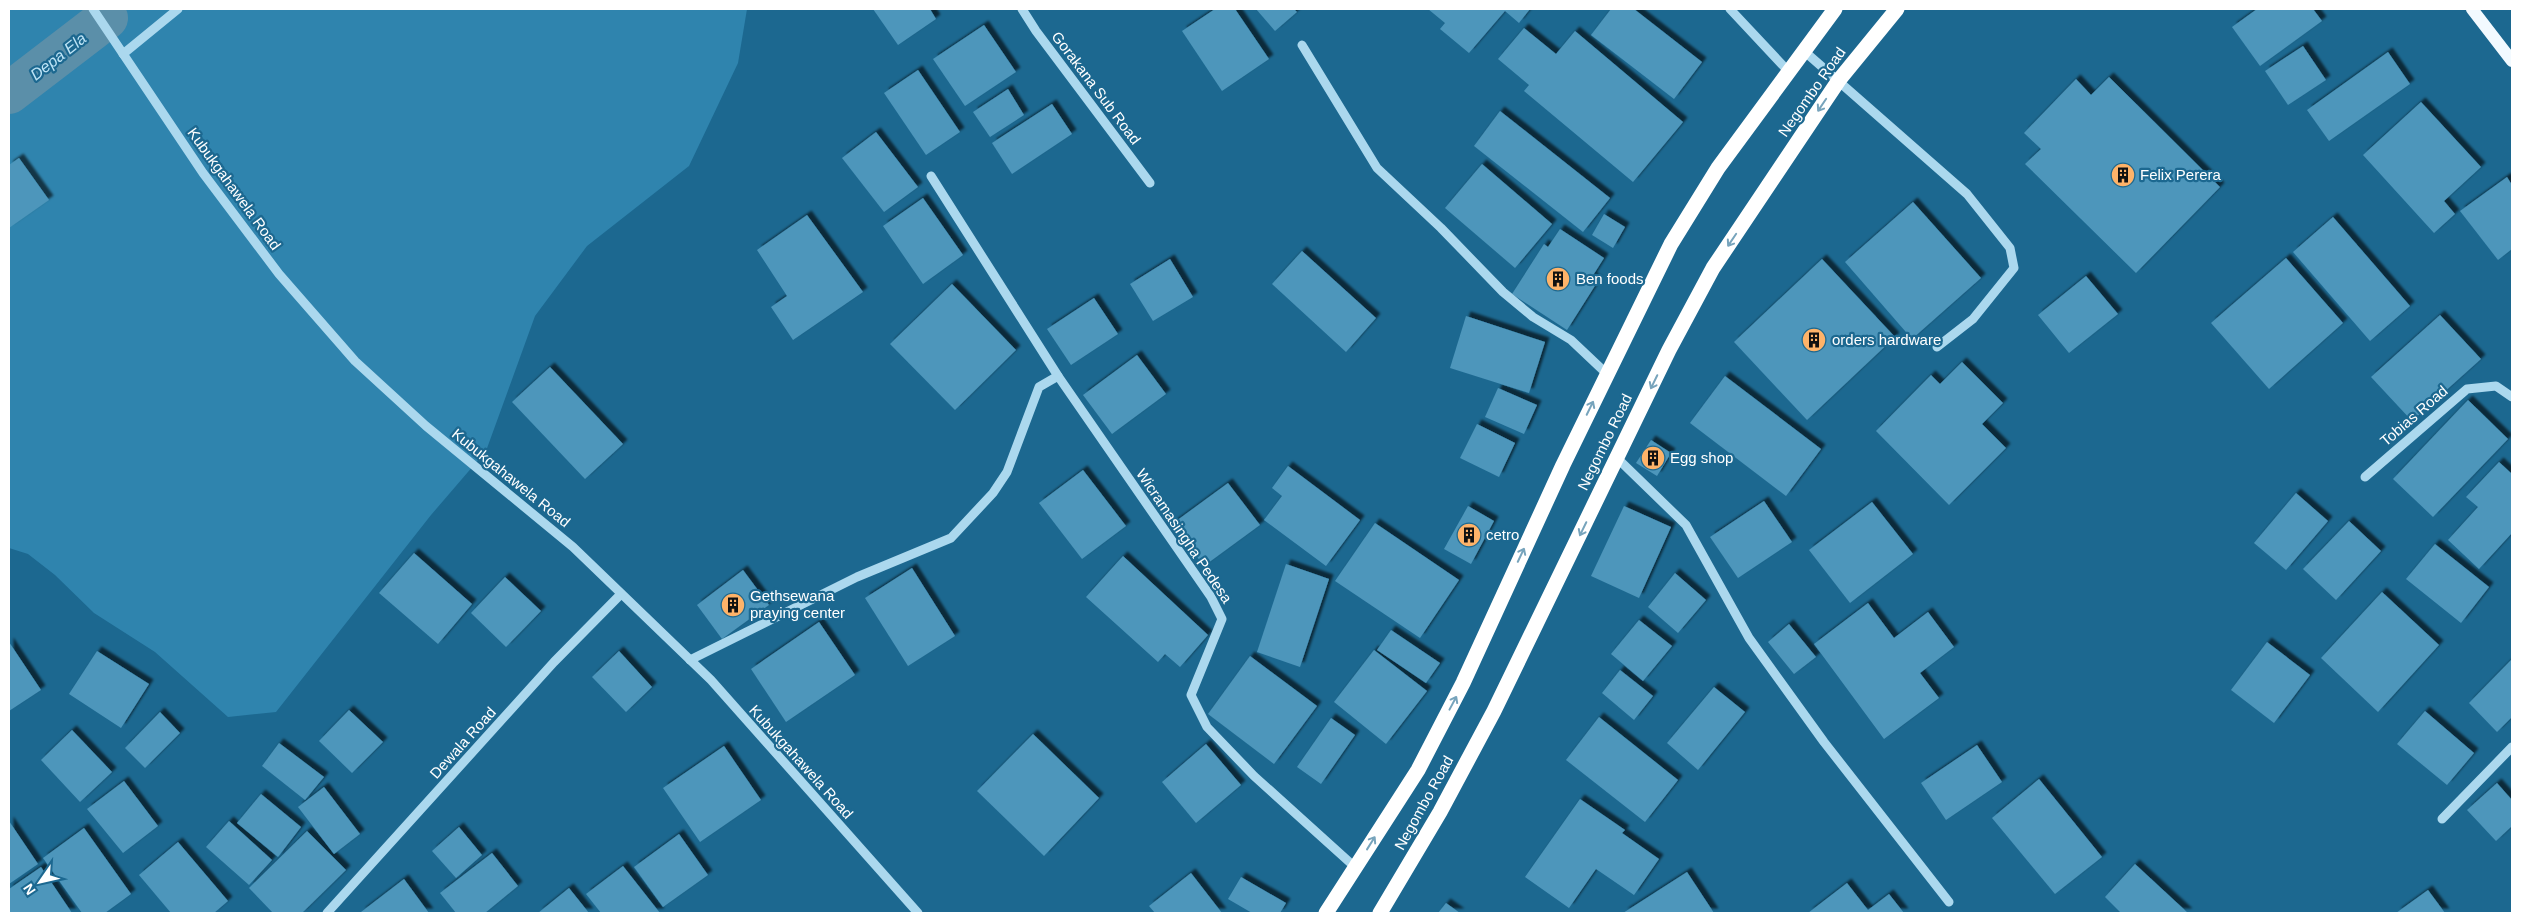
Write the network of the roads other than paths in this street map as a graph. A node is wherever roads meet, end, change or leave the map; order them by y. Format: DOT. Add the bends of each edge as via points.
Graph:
graph roads {
  1 [pos="93,9"];
  2 [pos="178,9"];
  3 [pos="1022,9"];
  4 [pos="1730,9"];
  5 [pos="1835,9"];
  6 [pos="1897,9"];
  7 [pos="2472,9"];
  8 [pos="1302,45"];
  9 [pos="1804,51"];
  10 [pos="123,54"];
  11 [pos="2512,61"];
  12 [pos="1789,72"];
  13 [pos="1839,80"];
  14 [pos="931,176"];
  15 [pos="1150,183"];
  16 [pos="1937,347"];
  17 [pos="1607,374"];
  18 [pos="1058,376"];
  19 [pos="2512,397"];
  20 [pos="1617,458"];
  21 [pos="2365,477"];
  22 [pos="621,594"];
  23 [pos="690,660"];
  24 [pos="2512,747"];
  25 [pos="2442,819"];
  26 [pos="1356,868"];
  27 [pos="1949,902"];
  28 [pos="327,913"];
  29 [pos="918,913"];
  30 [pos="1326,913"];
  31 [pos="1380,913"];
  1 -- 10 [label="street, Kubukgahawela Road"];
  2 -- 10 [label="street"];
  3 -- 15 [label="street, Gorakana Sub Road"];
  4 -- 12 [label="street"];
  5 -- 9 [label="highway, Negombo Road"];
  6 -- 13 [label="highway, Negombo Road"];
  7 -- 11 [label="main road"];
  8 -- 17 [label="street" via="1377,168 1442,228 1503,292 1533,317 1571,340"];
  9 -- 12 [label="highway, Negombo Road"];
  9 -- 13 [label="street"];
  10 -- 22 [label="street, Kubukgahawela Road" via="203,173 279,274 355,361 426,426 573,547"];
  12 -- 17 [label="highway, Negombo Road" via="1718,168 1671,244"];
  13 -- 16 [label="street" via="1967,194 2010,248 2014,268 1973,319"];
  13 -- 20 [label="highway, Negombo Road, one-way" via="1713,268"];
  14 -- 18 [label="street, Wicramasingha Pedesa"];
  26 -- 17 [label="highway, Negombo Road, one-way" via="1418,770 1463,683"];
  18 -- 23 [label="street" via="1039,387 1007,472 993,493 950,538 857,577"];
  18 -- 26 [label="street, Wicramasingha Pedesa" via="1211,597 1222,619 1191,695 1206,727 1254,776"];
  19 -- 21 [label="street, Tobias Road" via="2496,386 2467,389"];
  20 -- 27 [label="street" via="1686,525 1749,638 1824,742"];
  20 -- 31 [label="highway, Negombo Road, one-way" via="1494,711 1440,812"];
  22 -- 23 [label="street, Kubukgahawela Road"];
  22 -- 28 [label="street, Dewala Road" via="554,662"];
  23 -- 29 [label="street, Kubukgahawela Road"];
  24 -- 25 [label="street"];
  26 -- 30 [label="highway, Negombo Road"];
}
